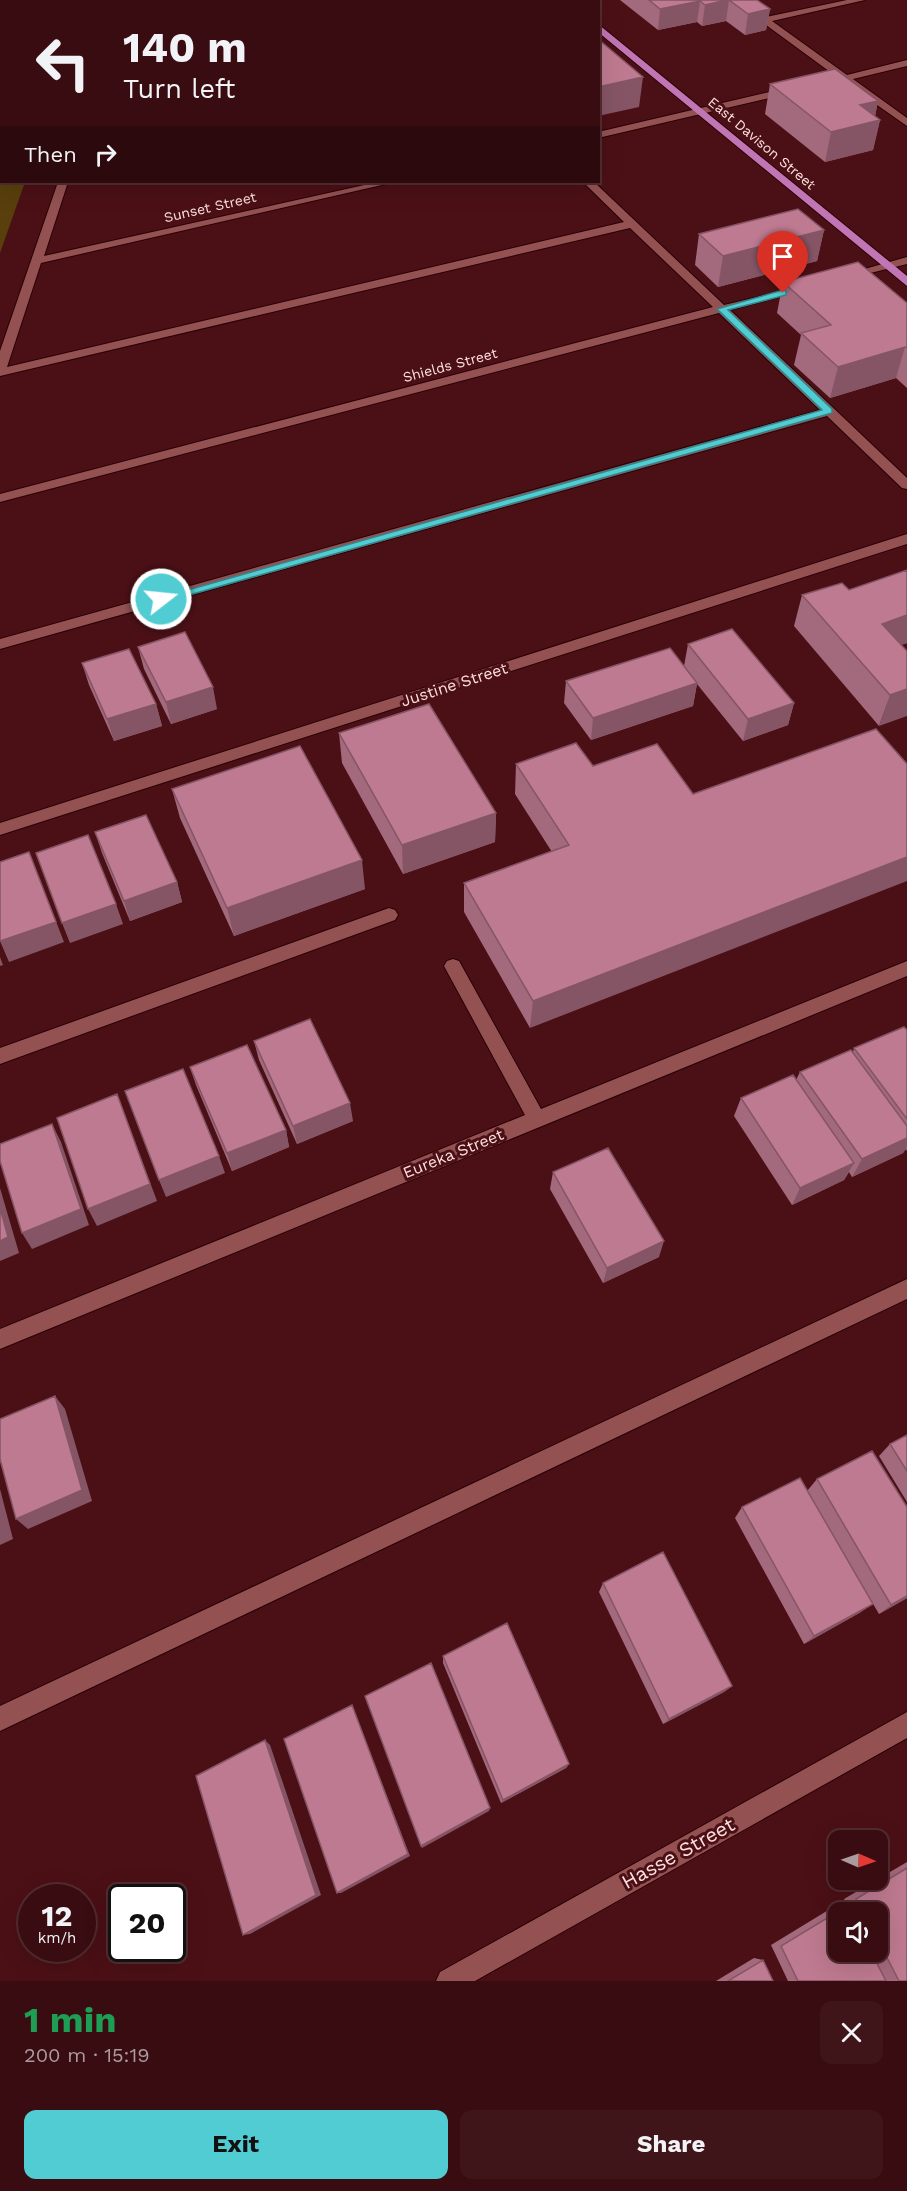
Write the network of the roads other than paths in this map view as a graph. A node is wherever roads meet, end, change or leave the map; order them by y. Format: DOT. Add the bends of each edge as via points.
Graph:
graph roads {
  1 [pos="737,0"];
  2 [pos="860,0"];
  3 [pos="765,20"];
  4 [pos="600,29"];
  5 [pos="907,63"];
  6 [pos="844,78"];
  7 [pos="811,86"];
  8 [pos="800,88"];
  9 [pos="700,112"];
  10 [pos="907,123"];
  11 [pos="600,135"];
  12 [pos="63,183"];
  13 [pos="386,183"];
  14 [pos="589,183"];
  15 [pos="632,224"];
  16 [pos="907,260"];
  17 [pos="36,261"];
  18 [pos="887,266"];
  19 [pos="907,282"];
  20 [pos="722,309"];
  21 [pos="0,371"];
  22 [pos="829,411"];
  23 [pos="907,485"];
  24 [pos="0,498"];
  25 [pos="907,539"];
  26 [pos="0,644"];
  27 [pos="0,829"];
  28 [pos="389,915"];
  29 [pos="453,966"];
  30 [pos="907,968"];
  31 [pos="0,1056"];
  32 [pos="537,1119"];
  33 [pos="907,1289"];
  34 [pos="0,1339"];
  35 [pos="0,1719"];
  36 [pos="907,1724"];
  37 [pos="449,1981"];
  1 -- 3 [label="street"];
  2 -- 3 [label="street"];
  3 -- 6 [label="street"];
  4 -- 9 [label="main road, East Davison Street"];
  5 -- 6 [label="street"];
  6 -- 7 [label="street"];
  6 -- 10 [label="street"];
  8 -- 9 [label="street"];
  9 -- 11 [label="street"];
  9 -- 18 [label="main road, East Davison Street"];
  12 -- 17 [label="street"];
  13 -- 17 [label="street, Sunset Street"];
  14 -- 15 [label="street"];
  15 -- 20 [label="street"];
  15 -- 21 [label="street"];
  16 -- 18 [label="street, Shields Street"];
  17 -- 21 [label="street"];
  18 -- 19 [label="main road, East Davison Street"];
  18 -- 20 [label="street, Shields Street"];
  20 -- 22 [label="street"];
  20 -- 24 [label="street, Shields Street"];
  22 -- 23 [label="street"];
  22 -- 26 [label="street"];
  25 -- 27 [label="street, Justine Street"];
  28 -- 31 [label="street"];
  29 -- 32 [label="street"];
  30 -- 32 [label="street, Eureka Street"];
  32 -- 34 [label="street, Eureka Street"];
  33 -- 35 [label="street"];
  36 -- 37 [label="street, Hasse Street"];
}
